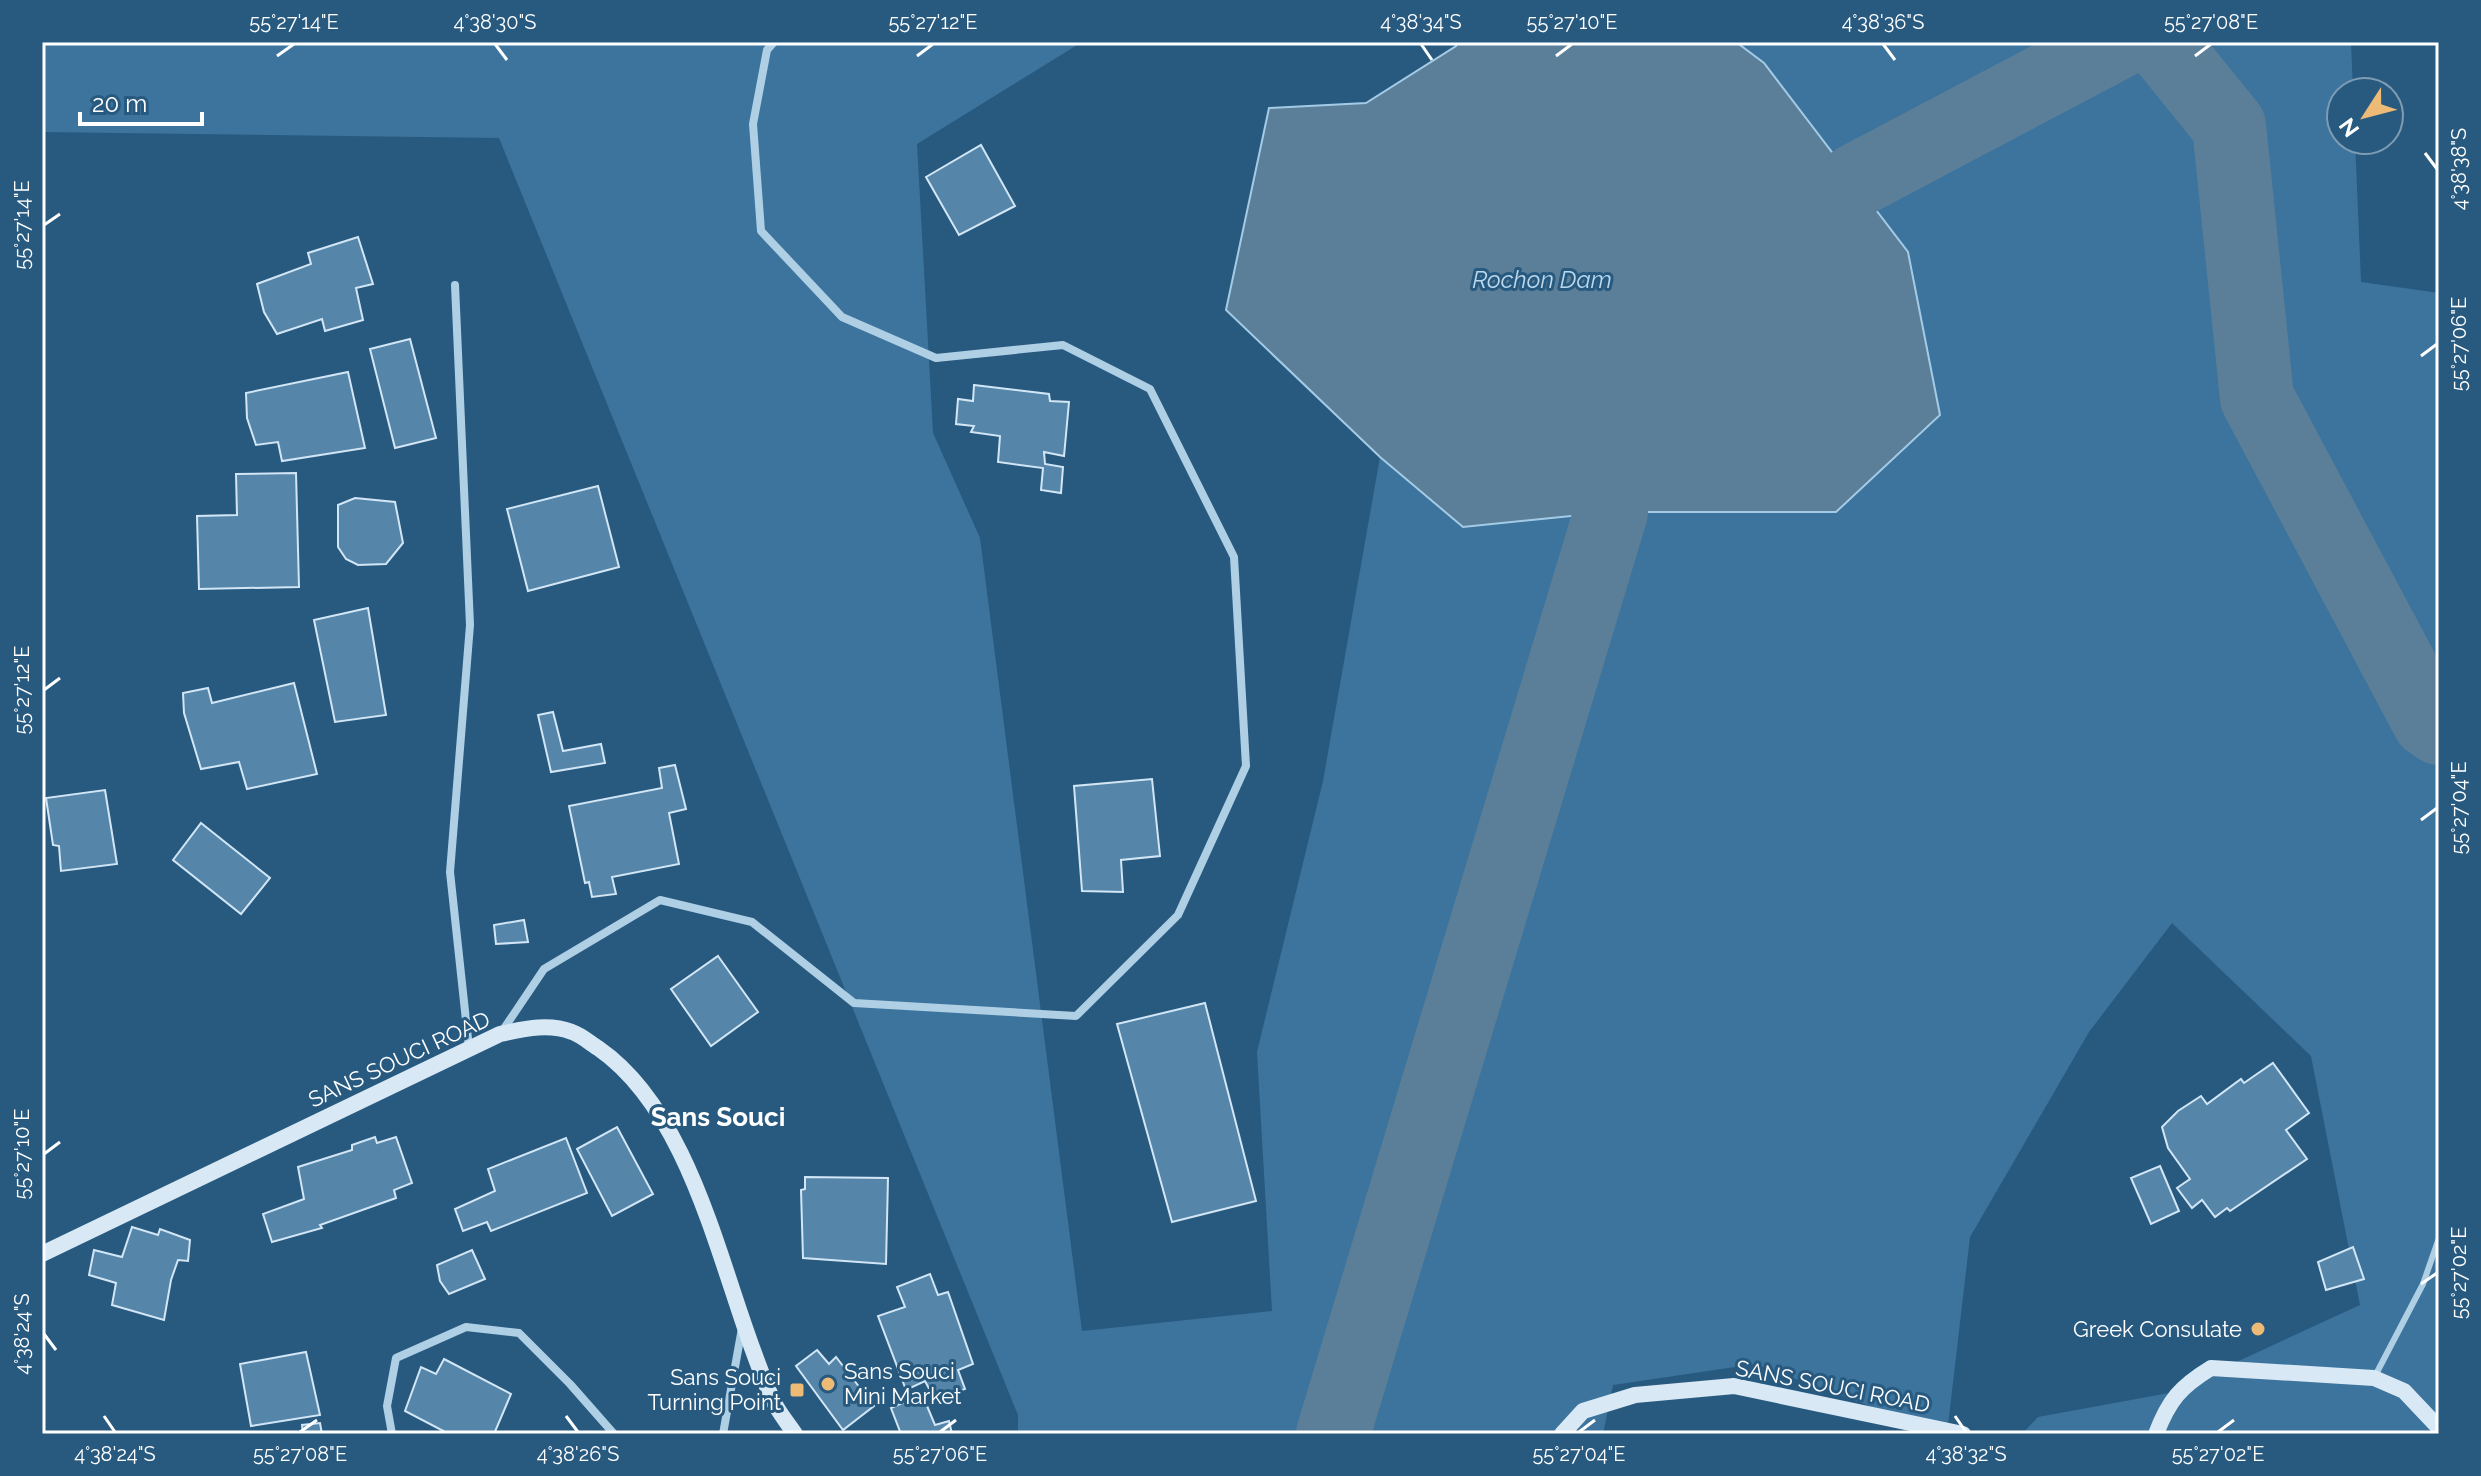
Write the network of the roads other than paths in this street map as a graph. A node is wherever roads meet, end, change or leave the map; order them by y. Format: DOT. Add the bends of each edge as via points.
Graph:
graph roads {
  1 [pos="774,42"];
  2 [pos="455,285"];
  3 [pos="500,1034"];
  4 [pos="469,1048"];
  5 [pos="2439,1238"];
  6 [pos="42,1254"];
  7 [pos="743,1324"];
  8 [pos="2374,1378"];
  9 [pos="2439,1428"];
  10 [pos="392,1434"];
  11 [pos="614,1434"];
  12 [pos="723,1434"];
  13 [pos="795,1434"];
  14 [pos="1562,1434"];
  15 [pos="1963,1434"];
  16 [pos="2156,1434"];
  1 -- 3 [label="street" via="767,50 753,124 761,231 842,317 936,358 1063,345 1150,389 1234,557 1246,766 1178,915 1076,1016 854,1003 752,922 660,900 544,969"];
  2 -- 4 [label="street" via="470,625 450,872"];
  3 -- 4 [label="main road, SANS SOUCI ROAD"];
  3 -- 7 [label="main road, SANS SOUCI ROAD" via="539,1026 573,1032 610,1057 644,1092 694,1184"];
  4 -- 6 [label="main road, SANS SOUCI ROAD"];
  5 -- 8 [label="lane" via="2423,1284"];
  7 -- 12 [label="street"];
  7 -- 13 [label="main road, SANS SOUCI ROAD" via="773,1402"];
  8 -- 9 [label="main road" via="2404,1391"];
  8 -- 16 [label="main road" via="2211,1368 2188,1382 2168,1404"];
  10 -- 11 [label="street" via="387,1406 396,1358 466,1327 519,1333"];
  14 -- 15 [label="main road, SANS SOUCI ROAD" via="1583,1411 1635,1395 1734,1386"];
}
